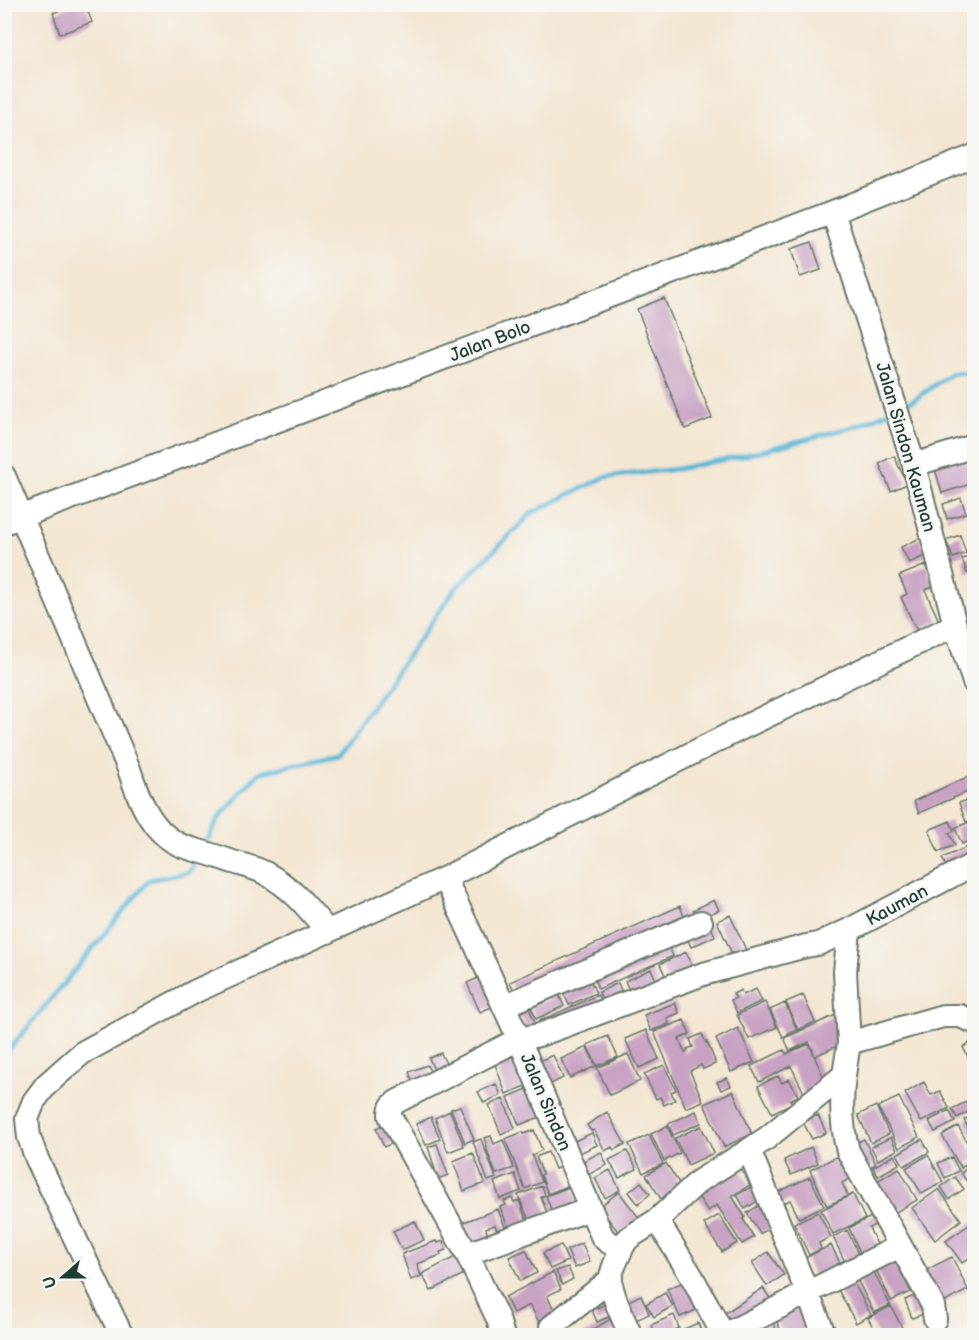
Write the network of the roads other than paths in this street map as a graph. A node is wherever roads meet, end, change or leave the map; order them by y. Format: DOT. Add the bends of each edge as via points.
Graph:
graph roads {
  1 [pos="975,156"];
  2 [pos="833,212"];
  3 [pos="975,446"];
  4 [pos="914,465"];
  5 [pos="4,476"];
  6 [pos="13,520"];
  7 [pos="956,625"];
  8 [pos="975,682"];
  9 [pos="975,864"];
  10 [pos="445,878"];
  11 [pos="701,922"];
  12 [pos="849,930"];
  13 [pos="328,932"];
  14 [pos="818,944"];
  15 [pos="845,972"];
  16 [pos="504,1006"];
  17 [pos="975,1022"];
  18 [pos="519,1038"];
  19 [pos="849,1044"];
  20 [pos="844,1075"];
  21 [pos="749,1150"];
  22 [pos="590,1209"];
  23 [pos="657,1220"];
  24 [pos="623,1246"];
  25 [pos="900,1246"];
  26 [pos="467,1254"];
  27 [pos="610,1280"];
  28 [pos="808,1293"];
  29 [pos="935,1319"];
  30 [pos="551,1328"];
  31 [pos="122,1335"];
  32 [pos="503,1335"];
  33 [pos="631,1335"];
  34 [pos="724,1335"];
  35 [pos="825,1335"];
  1 -- 2 [label="street, Jalan Bolo"];
  2 -- 4 [label="street, Jalan Sindon Kauman"];
  2 -- 6 [label="street, Jalan Bolo"];
  3 -- 4 [label="street"];
  4 -- 7 [label="street, Jalan Sindon Kauman"];
  5 -- 6 [label="street"];
  6 -- 13 [label="street" via="147,814 178,844 253,867 288,888"];
  7 -- 8 [label="street, Jalan Sindon Kauman"];
  7 -- 10 [label="street"];
  9 -- 12 [label="street, Kauman"];
  10 -- 13 [label="street"];
  10 -- 16 [label="street"];
  11 -- 16 [label="street"];
  12 -- 14 [label="street, Kauman"];
  12 -- 15 [label="street"];
  13 -- 31 [label="street" via="196,991 82,1053 34,1101 27,1119 36,1157"];
  14 -- 15 [label="street"];
  14 -- 18 [label="street, Jalan Sindon" via="703,974 539,1035"];
  15 -- 19 [label="street"];
  16 -- 18 [label="street"];
  17 -- 19 [label="street" via="960,1016 943,1016"];
  18 -- 22 [label="street, Jalan Sindon"];
  18 -- 26 [label="street" via="398,1101 390,1110 393,1123"];
  19 -- 20 [label="street"];
  20 -- 21 [label="street"];
  20 -- 25 [label="street" via="843,1134 848,1151"];
  21 -- 23 [label="street" via="699,1181"];
  21 -- 28 [label="street"];
  22 -- 24 [label="street, Jalan Sindon" via="606,1241"];
  22 -- 26 [label="street"];
  23 -- 24 [label="street"];
  23 -- 34 [label="street"];
  24 -- 27 [label="street"];
  25 -- 28 [label="street"];
  25 -- 29 [label="street" via="933,1306"];
  26 -- 32 [label="street"];
  27 -- 30 [label="street"];
  27 -- 33 [label="street"];
  28 -- 34 [label="street"];
  28 -- 35 [label="street"];
}
